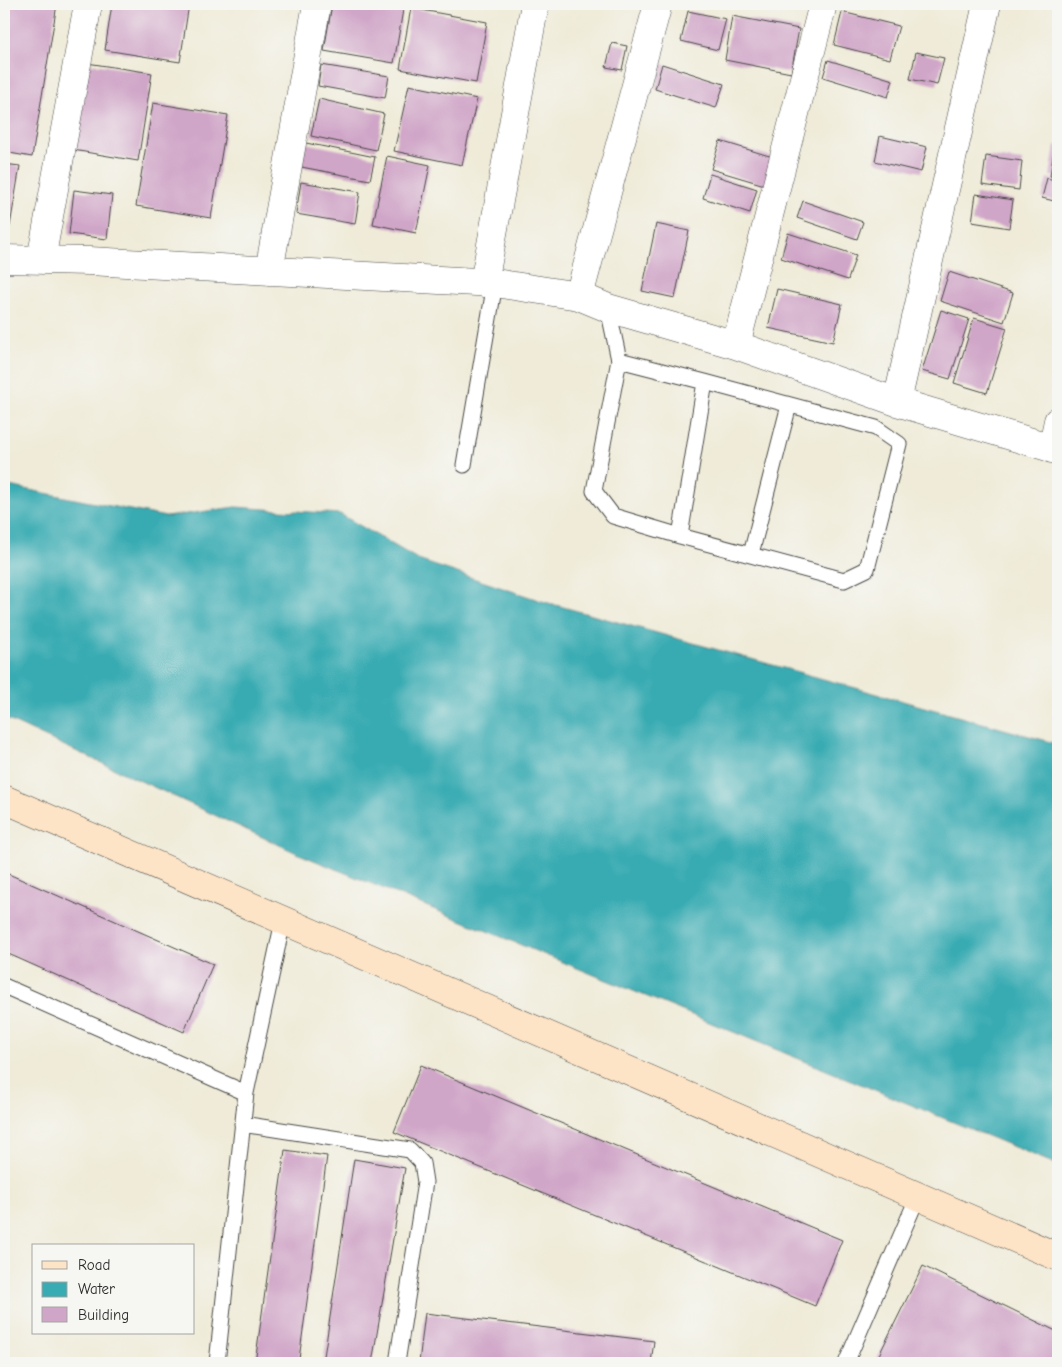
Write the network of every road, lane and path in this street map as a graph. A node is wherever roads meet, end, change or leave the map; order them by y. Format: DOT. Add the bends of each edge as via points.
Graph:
graph roads {
  1 [pos="88,4"];
  2 [pos="317,4"];
  3 [pos="534,4"];
  4 [pos="658,4"];
  5 [pos="823,4"];
  6 [pos="987,4"];
  7 [pos="4,259"];
  8 [pos="41,260"];
  9 [pos="270,271"];
  10 [pos="490,283"];
  11 [pos="579,296"];
  12 [pos="608,308"];
  13 [pos="736,345"];
  14 [pos="619,360"];
  15 [pos="706,382"];
  16 [pos="897,402"];
  17 [pos="789,405"];
  18 [pos="1058,421"];
  19 [pos="1055,450"];
  20 [pos="464,465"];
  21 [pos="680,536"];
  22 [pos="752,554"];
  23 [pos="4,799"];
  24 [pos="283,921"];
  25 [pos="4,986"];
  26 [pos="246,1093"];
  27 [pos="242,1124"];
  28 [pos="918,1196"];
  29 [pos="1058,1257"];
  30 [pos="217,1363"];
  31 [pos="397,1363"];
  32 [pos="846,1363"];
  1 -- 8 [label="street"];
  2 -- 9 [label="street"];
  3 -- 10 [label="street"];
  4 -- 11 [label="street"];
  5 -- 13 [label="street"];
  6 -- 16 [label="street"];
  7 -- 8 [label="street"];
  8 -- 9 [label="street"];
  9 -- 10 [label="street"];
  10 -- 11 [label="street"];
  10 -- 20 [label="lane"];
  11 -- 12 [label="street"];
  12 -- 13 [label="street"];
  12 -- 14 [label="lane"];
  13 -- 16 [label="street"];
  14 -- 15 [label="lane"];
  14 -- 21 [label="lane" via="594,491 613,516"];
  15 -- 17 [label="lane"];
  15 -- 21 [label="lane"];
  16 -- 19 [label="street"];
  17 -- 22 [label="lane"];
  17 -- 22 [label="lane" via="876,428 898,444 891,473 867,569 844,580"];
  18 -- 19 [label="street"];
  21 -- 22 [label="lane"];
  23 -- 24 [label="street"];
  24 -- 26 [label="lane"];
  24 -- 28 [label="street"];
  25 -- 26 [label="lane"];
  26 -- 27 [label="lane"];
  27 -- 30 [label="lane"];
  27 -- 31 [label="lane" via="410,1150 422,1163 425,1182"];
  28 -- 29 [label="street"];
  28 -- 32 [label="lane"];
}
